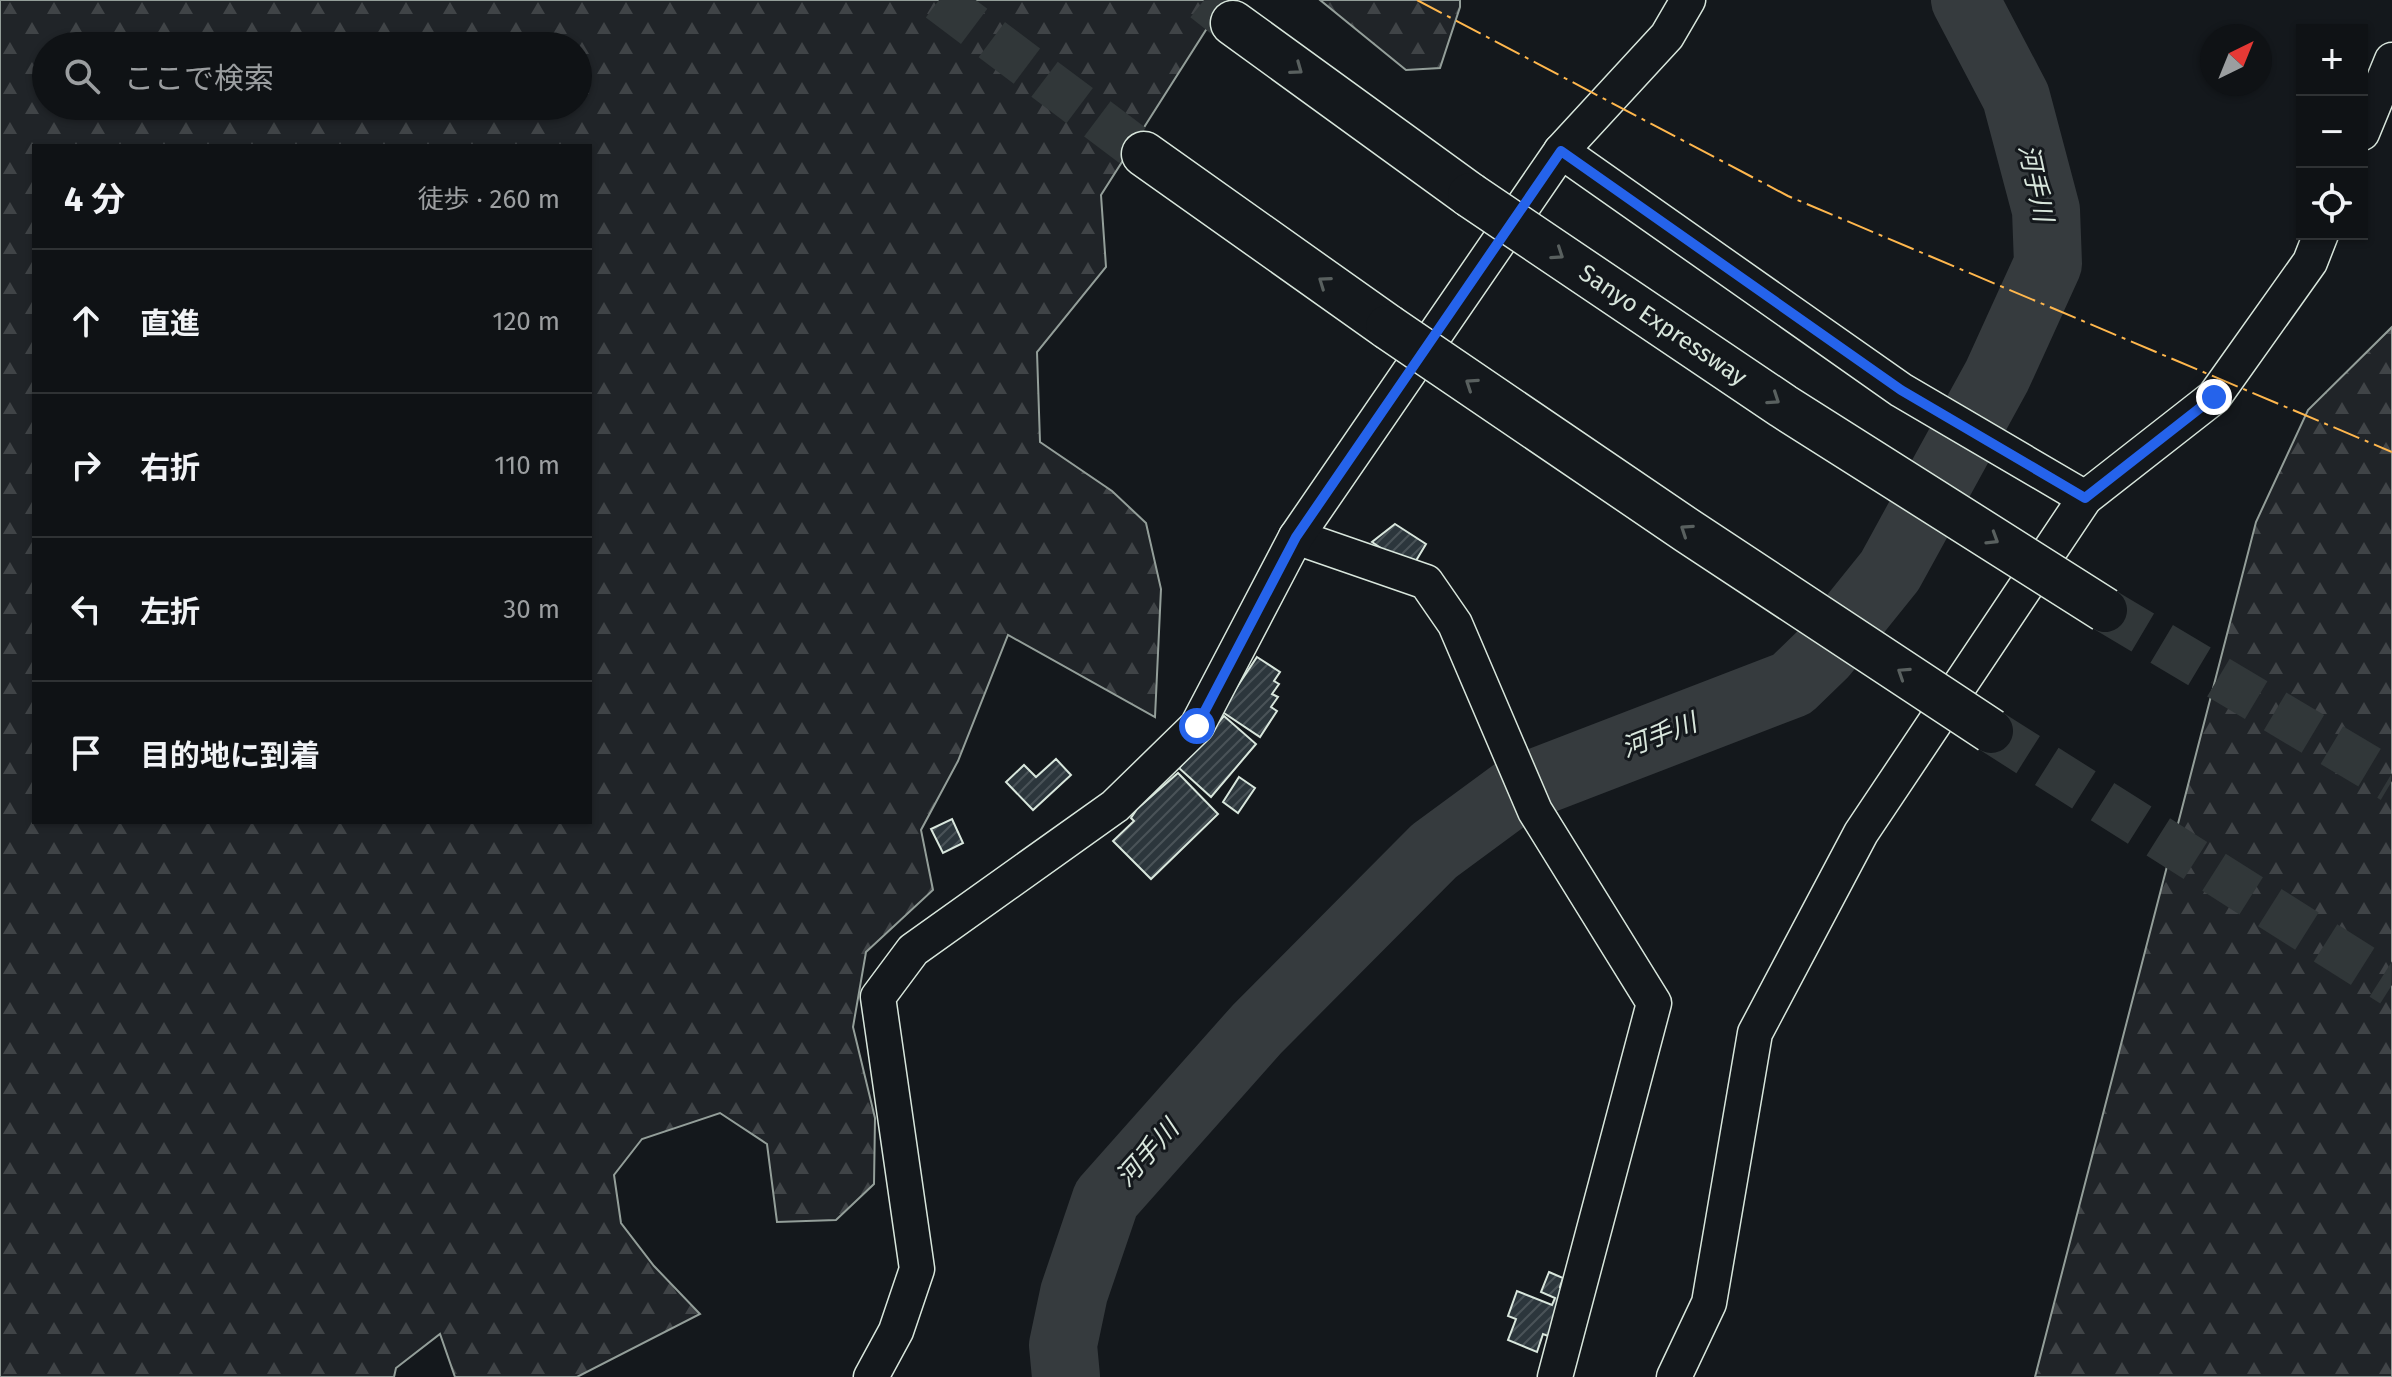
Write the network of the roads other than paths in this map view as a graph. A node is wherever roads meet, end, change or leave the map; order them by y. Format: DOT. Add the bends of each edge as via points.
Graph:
graph roads {
  1 [pos="1688,0"];
  2 [pos="1233,23"];
  3 [pos="2392,60"];
  4 [pos="2368,118"];
  5 [pos="1561,151"];
  6 [pos="1144,154"];
  7 [pos="2319,240"];
  8 [pos="2085,498"];
  9 [pos="1296,537"];
  10 [pos="2105,610"];
  11 [pos="1991,731"];
  12 [pos="871,1377"];
  13 [pos="1555,1377"];
  14 [pos="1674,1377"];
  1 -- 5 [label="street" via="1667,36"];
  2 -- 10 [label="highway, Sanyo Expressway, one-way, bridge" via="1470,195 1783,406"];
  3 -- 4 [label="street"];
  5 -- 8 [label="street" via="1901,390"];
  5 -- 9 [label="street"];
  11 -- 6 [label="highway, one-way, bridge" via="1388,327"];
  7 -- 8 [label="street" via="2310,262 2214,397"];
  8 -- 14 [label="street" via="1861,833 1755,1033 1709,1303"];
  9 -- 12 [label="street" via="1197,726 1115,806 913,950 878,997 917,1269 896,1331"];
  9 -- 13 [label="street" via="1426,582 1455,624 1535,811 1654,1003"];
}
